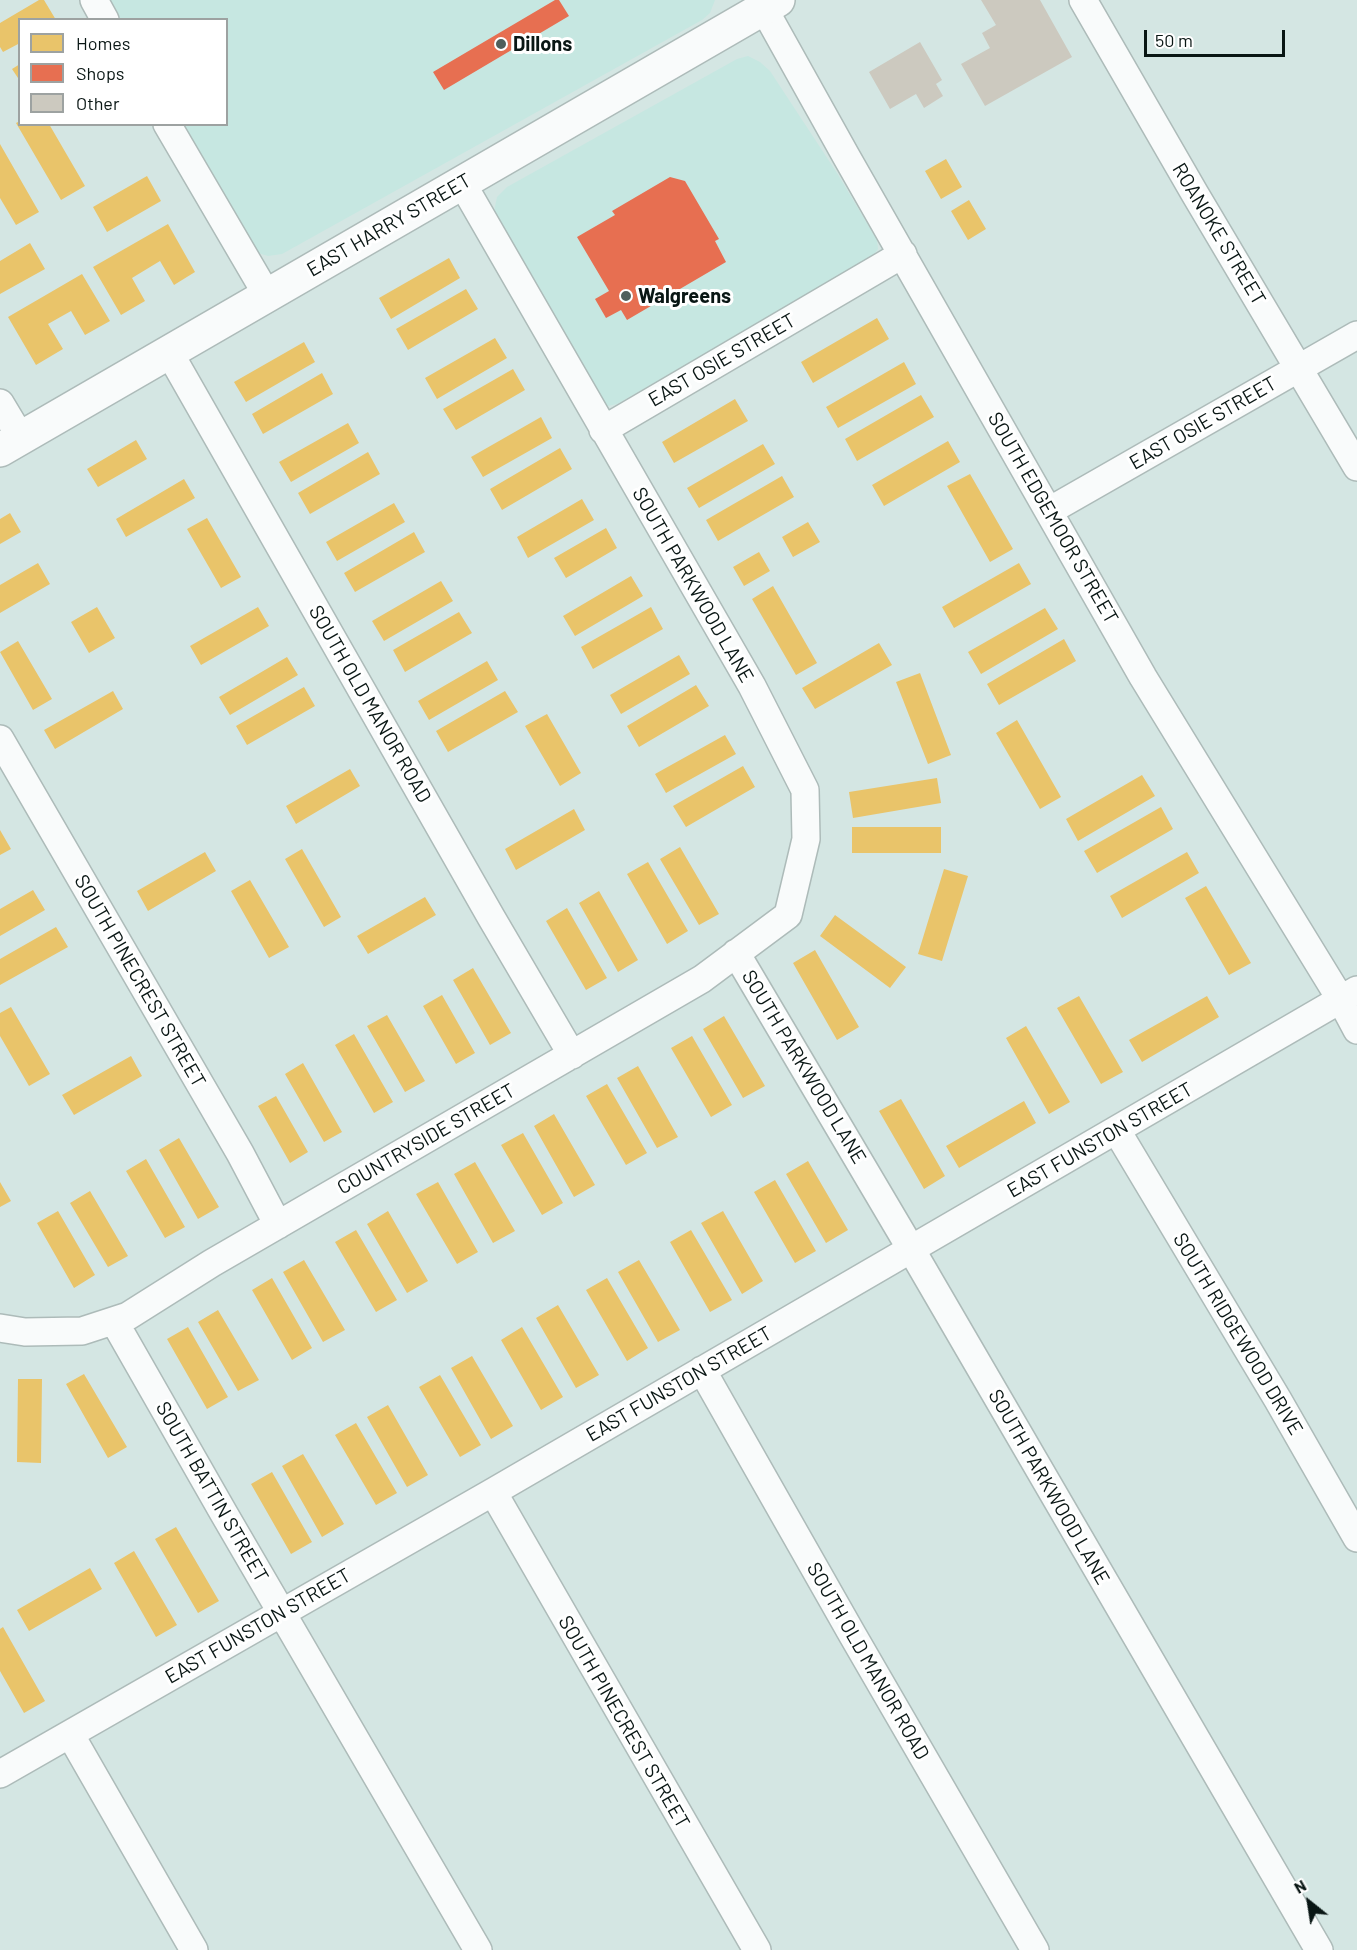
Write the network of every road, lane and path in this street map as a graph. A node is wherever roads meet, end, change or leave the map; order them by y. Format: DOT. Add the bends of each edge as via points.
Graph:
graph roads {
  1 [pos="94,0"];
  2 [pos="1083,0"];
  3 [pos="767,3"];
  4 [pos="104,18"];
  5 [pos="168,126"];
  6 [pos="462,183"];
  7 [pos="903,254"];
  8 [pos="267,295"];
  9 [pos="1357,335"];
  10 [pos="169,352"];
  11 [pos="1299,368"];
  12 [pos="0,403"];
  13 [pos="603,430"];
  14 [pos="10,444"];
  15 [pos="1357,467"];
  16 [pos="1048,511"];
  17 [pos="0,739"];
  18 [pos="9,773"];
  19 [pos="736,953"];
  20 [pos="1349,995"];
  21 [pos="1357,1030"];
  22 [pos="572,1055"];
  23 [pos="1117,1131"];
  24 [pos="278,1225"];
  25 [pos="911,1249"];
  26 [pos="114,1320"];
  27 [pos="0,1328"];
  28 [pos="702,1370"];
  29 [pos="493,1492"];
  30 [pos="1357,1538"];
  31 [pos="282,1613"];
  32 [pos="70,1734"];
  33 [pos="0,1774"];
  34 [pos="194,1950"];
  35 [pos="478,1950"];
  36 [pos="757,1950"];
  37 [pos="1035,1950"];
  38 [pos="1319,1950"];
  1 -- 4 [label="street"];
  2 -- 11 [label="street, ROANOKE STREET"];
  3 -- 6 [label="main road, EAST HARRY STREET"];
  3 -- 7 [label="street, SOUTH EDGEMOOR STREET"];
  5 -- 8 [label="street"];
  6 -- 8 [label="main road, EAST HARRY STREET"];
  6 -- 13 [label="street, SOUTH PARKWOOD LANE"];
  7 -- 13 [label="street, EAST OSIE STREET"];
  7 -- 16 [label="street, SOUTH EDGEMOOR STREET"];
  8 -- 10 [label="main road, EAST HARRY STREET"];
  9 -- 11 [label="street, EAST OSIE STREET"];
  10 -- 14 [label="main road, EAST HARRY STREET"];
  10 -- 22 [label="street, SOUTH OLD MANOR ROAD"];
  11 -- 15 [label="street, ROANOKE STREET"];
  11 -- 16 [label="street, EAST OSIE STREET"];
  12 -- 14 [label="street"];
  13 -- 19 [label="street, SOUTH PARKWOOD LANE" via="752,686 805,790 806,839 789,915"];
  16 -- 20 [label="street, SOUTH EDGEMOOR STREET" via="1143,677"];
  17 -- 18 [label="street, SOUTH PINECREST STREET"];
  18 -- 24 [label="street, SOUTH PINECREST STREET" via="240,1153"];
  19 -- 22 [label="street, COUNTRYSIDE STREET" via="702,979"];
  19 -- 25 [label="street, SOUTH PARKWOOD LANE"];
  20 -- 21 [label="street, SOUTH EDGEMOOR STREET"];
  20 -- 23 [label="street, EAST FUNSTON STREET"];
  22 -- 24 [label="street, COUNTRYSIDE STREET"];
  23 -- 25 [label="street, EAST FUNSTON STREET"];
  23 -- 30 [label="street, SOUTH RIDGEWOOD DRIVE"];
  24 -- 26 [label="street, COUNTRYSIDE STREET" via="128,1316"];
  25 -- 28 [label="street, EAST FUNSTON STREET"];
  25 -- 38 [label="street, SOUTH PARKWOOD LANE"];
  26 -- 27 [label="street" via="82,1331 25,1332"];
  26 -- 31 [label="street, SOUTH BATTIN STREET"];
  28 -- 29 [label="street, EAST FUNSTON STREET"];
  28 -- 37 [label="street, SOUTH OLD MANOR ROAD"];
  29 -- 31 [label="street, EAST FUNSTON STREET"];
  29 -- 36 [label="street, SOUTH PINECREST STREET"];
  31 -- 32 [label="street, EAST FUNSTON STREET"];
  31 -- 35 [label="street, SOUTH BATTIN STREET"];
  32 -- 33 [label="street, EAST FUNSTON STREET"];
  32 -- 34 [label="street"];
}
